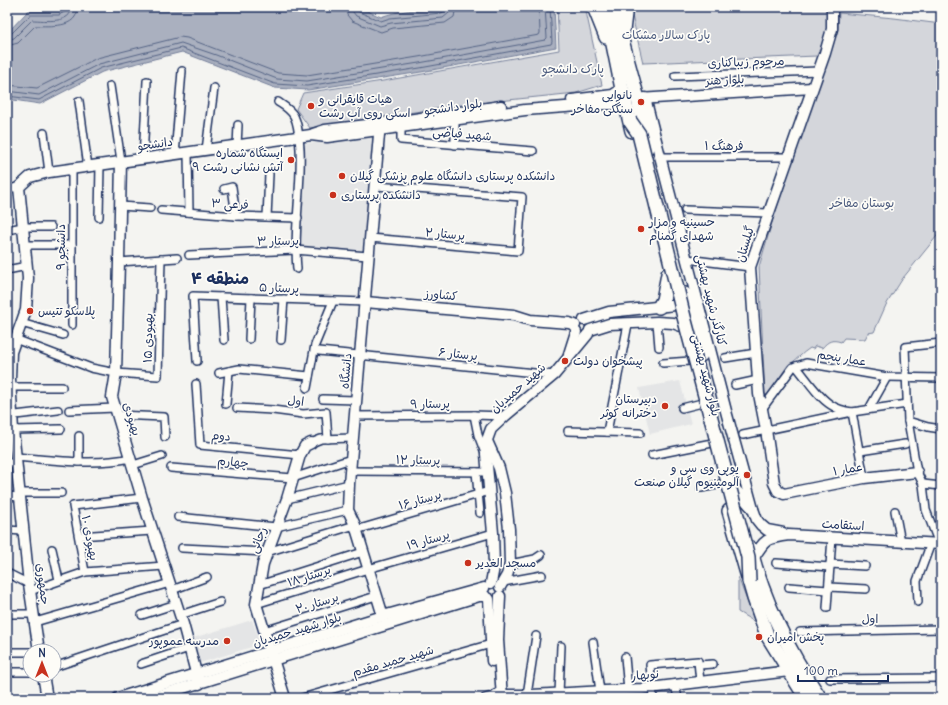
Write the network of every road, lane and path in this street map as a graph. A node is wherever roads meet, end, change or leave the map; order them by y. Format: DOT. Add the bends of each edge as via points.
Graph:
graph roads {
  1 [pos="594,7"];
  2 [pos="605,7"];
  3 [pos="613,7"];
  4 [pos="623,7"];
  5 [pos="832,7"];
  6 [pos="622,41"];
  7 [pos="615,57"];
  8 [pos="182,71"];
  9 [pos="819,71"];
  10 [pos="675,76"];
  11 [pos="147,81"];
  12 [pos="110,86"];
  13 [pos="214,88"];
  14 [pos="622,89"];
  15 [pos="811,91"];
  16 [pos="79,101"];
  17 [pos="604,101"];
  18 [pos="642,101"];
  19 [pos="278,102"];
  20 [pos="626,107"];
  21 [pos="455,116"];
  22 [pos="630,121"];
  23 [pos="238,125"];
  24 [pos="380,127"];
  25 [pos="401,128"];
  26 [pos="44,133"];
  27 [pos="311,135"];
  28 [pos="299,137"];
  29 [pos="455,145"];
  30 [pos="237,146"];
  31 [pos="206,150"];
  32 [pos="533,151"];
  33 [pos="188,153"];
  34 [pos="175,154"];
  35 [pos="659,156"];
  36 [pos="788,157"];
  37 [pos="143,159"];
  38 [pos="121,161"];
  39 [pos="100,165"];
  40 [pos="88,167"];
  41 [pos="72,169"];
  42 [pos="49,172"];
  43 [pos="269,174"];
  44 [pos="376,186"];
  45 [pos="19,187"];
  46 [pos="7,188"];
  47 [pos="224,189"];
  48 [pos="120,206"];
  49 [pos="150,208"];
  50 [pos="161,210"];
  51 [pos="686,210"];
  52 [pos="189,212"];
  53 [pos="768,214"];
  54 [pos="236,216"];
  55 [pos="99,217"];
  56 [pos="267,217"];
  57 [pos="298,218"];
  58 [pos="23,227"];
  59 [pos="50,227"];
  60 [pos="7,230"];
  61 [pos="370,238"];
  62 [pos="25,245"];
  63 [pos="72,245"];
  64 [pos="295,250"];
  65 [pos="189,255"];
  66 [pos="368,256"];
  67 [pos="176,258"];
  68 [pos="161,259"];
  69 [pos="687,259"];
  70 [pos="119,262"];
  71 [pos="27,266"];
  72 [pos="750,266"];
  73 [pos="297,269"];
  74 [pos="7,270"];
  75 [pos="668,274"];
  76 [pos="221,297"];
  77 [pos="252,298"];
  78 [pos="284,299"];
  79 [pos="333,301"];
  80 [pos="365,302"];
  81 [pos="681,304"];
  82 [pos="659,307"];
  83 [pos="657,322"];
  84 [pos="21,323"];
  85 [pos="628,324"];
  86 [pos="675,324"];
  87 [pos="72,325"];
  88 [pos="583,327"];
  89 [pos="63,335"];
  90 [pos="15,339"];
  91 [pos="249,339"];
  92 [pos="224,340"];
  93 [pos="281,340"];
  94 [pos="941,343"];
  95 [pos="659,347"];
  96 [pos="319,351"];
  97 [pos="756,353"];
  98 [pos="360,355"];
  99 [pos="9,358"];
  100 [pos="725,358"];
  101 [pos="197,361"];
  102 [pos="690,361"];
  103 [pos="663,363"];
  104 [pos="796,366"];
  105 [pos="229,371"];
  106 [pos="116,373"];
  107 [pos="219,373"];
  108 [pos="554,375"];
  109 [pos="309,376"];
  110 [pos="888,376"];
  111 [pos="906,377"];
  112 [pos="941,378"];
  113 [pos="758,380"];
  114 [pos="9,382"];
  115 [pos="196,384"];
  116 [pos="735,385"];
  117 [pos="62,386"];
  118 [pos="307,388"];
  119 [pos="323,399"];
  120 [pos="356,400"];
  121 [pos="702,403"];
  122 [pos="226,404"];
  123 [pos="907,404"];
  124 [pos="236,408"];
  125 [pos="682,408"];
  126 [pos="762,409"];
  127 [pos="869,409"];
  128 [pos="58,410"];
  129 [pos="69,410"];
  130 [pos="116,412"];
  131 [pos="852,412"];
  132 [pos="474,415"];
  133 [pos="710,415"];
  134 [pos="9,416"];
  135 [pos="354,416"];
  136 [pos="505,416"];
  137 [pos="908,421"];
  138 [pos="61,429"];
  139 [pos="941,429"];
  140 [pos="13,430"];
  141 [pos="766,430"];
  142 [pos="568,431"];
  143 [pos="607,432"];
  144 [pos="640,433"];
  145 [pos="79,436"];
  146 [pos="165,437"];
  147 [pos="353,438"];
  148 [pos="724,438"];
  149 [pos="328,439"];
  150 [pos="487,440"];
  151 [pos="311,443"];
  152 [pos="905,444"];
  153 [pos="860,451"];
  154 [pos="486,454"];
  155 [pos="300,455"];
  156 [pos="652,455"];
  157 [pos="162,456"];
  158 [pos="351,459"];
  159 [pos="13,461"];
  160 [pos="79,462"];
  161 [pos="132,462"];
  162 [pos="171,468"];
  163 [pos="350,470"];
  164 [pos="476,472"];
  165 [pos="487,472"];
  166 [pos="917,472"];
  167 [pos="293,478"];
  168 [pos="864,478"];
  169 [pos="349,484"];
  170 [pos="722,484"];
  171 [pos="923,484"];
  172 [pos="941,486"];
  173 [pos="701,488"];
  174 [pos="736,490"];
  175 [pos="489,491"];
  176 [pos="61,492"];
  177 [pos="784,494"];
  178 [pos="20,495"];
  179 [pos="478,495"];
  180 [pos="7,496"];
  181 [pos="142,498"];
  182 [pos="287,499"];
  183 [pos="753,509"];
  184 [pos="348,510"];
  185 [pos="895,511"];
  186 [pos="480,513"];
  187 [pos="178,517"];
  188 [pos="355,527"];
  189 [pos="276,528"];
  190 [pos="7,530"];
  191 [pos="24,531"];
  192 [pos="152,531"];
  193 [pos="493,533"];
  194 [pos="789,535"];
  195 [pos="78,536"];
  196 [pos="832,537"];
  197 [pos="901,542"];
  198 [pos="937,544"];
  199 [pos="182,548"];
  200 [pos="52,549"];
  201 [pos="266,552"];
  202 [pos="363,552"];
  203 [pos="541,555"];
  204 [pos="753,558"];
  205 [pos="776,563"];
  206 [pos="510,564"];
  207 [pos="830,565"];
  208 [pos="164,566"];
  209 [pos="865,566"];
  210 [pos="368,569"];
  211 [pos="85,572"];
  212 [pos="7,573"];
  213 [pos="542,575"];
  214 [pos="208,577"];
  215 [pos="60,580"];
  216 [pos="749,582"];
  217 [pos="259,585"];
  218 [pos="171,586"];
  219 [pos="789,587"];
  220 [pos="30,588"];
  221 [pos="828,589"];
  222 [pos="866,589"];
  223 [pos="493,590"];
  224 [pos="376,596"];
  225 [pos="220,602"];
  226 [pos="918,602"];
  227 [pos="176,604"];
  228 [pos="256,604"];
  229 [pos="827,608"];
  230 [pos="7,614"];
  231 [pos="142,615"];
  232 [pos="382,616"];
  233 [pos="34,618"];
  234 [pos="181,620"];
  235 [pos="941,629"];
  236 [pos="264,631"];
  237 [pos="350,631"];
  238 [pos="800,632"];
  239 [pos="536,636"];
  240 [pos="593,642"];
  241 [pos="38,643"];
  242 [pos="491,644"];
  243 [pos="561,646"];
  244 [pos="189,648"];
  245 [pos="7,652"];
  246 [pos="22,652"];
  247 [pos="272,656"];
  248 [pos="625,657"];
  249 [pos="62,664"];
  250 [pos="141,664"];
  251 [pos="713,664"];
  252 [pos="698,665"];
  253 [pos="789,671"];
  254 [pos="7,672"];
  255 [pos="22,672"];
  256 [pos="941,678"];
  257 [pos="197,679"];
  258 [pos="830,679"];
  259 [pos="700,682"];
  260 [pos="44,683"];
  261 [pos="675,685"];
  262 [pos="653,688"];
  263 [pos="628,690"];
  264 [pos="600,691"];
  265 [pos="559,694"];
  266 [pos="527,695"];
  267 [pos="499,696"];
  268 [pos="47,698"];
  269 [pos="120,698"];
  270 [pos="151,698"];
  271 [pos="284,698"];
  272 [pos="302,698"];
  273 [pos="485,698"];
  274 [pos="653,698"];
  275 [pos="678,698"];
  276 [pos="806,698"];
  277 [pos="820,698"];
  1 -- 7 [label="highway"];
  2 -- 7 [label="highway"];
  3 -- 6 [label="highway, بلوار شهید بهشتی"];
  4 -- 6 [label="highway"];
  5 -- 9 [label="street, گیلستان" via="832,29"];
  6 -- 18 [label="highway, بلوار شهید بهشتی"];
  7 -- 14 [label="highway, بلوار شهید بهشتی"];
  8 -- 34 [label="street"];
  9 -- 10 [label="street, مرحوم زیباکناری"];
  9 -- 15 [label="street, گیلستان"];
  11 -- 37 [label="street"];
  12 -- 38 [label="street"];
  13 -- 31 [label="street"];
  14 -- 17 [label="street, بلوار دانشجو"];
  14 -- 20 [label="highway, بلوار شهید بهشتی"];
  15 -- 18 [label="street, بلوار هنر"];
  15 -- 36 [label="street, گیلستان"];
  16 -- 40 [label="street"];
  17 -- 20 [label="street, بلوار دانشجو"];
  17 -- 21 [label="street, بلوار دانشجو"];
  18 -- 35 [label="street, کنارگذر شهید بهشتی"];
  18 -- 81 [label="highway, بلوار شهید بهشتی" via="649,156"];
  19 -- 28 [label="street" via="294,116"];
  20 -- 22 [label="highway, بلوار شهید بهشتی"];
  21 -- 24 [label="street, بلوار دانشجو"];
  21 -- 25 [label="street, بلوار دانشجو"];
  21 -- 29 [label="street"];
  22 -- 75 [label="highway, بلوار شهید بهشتی"];
  22 -- 216 [label="highway, bridge" via="639,134 684,317 748,557"];
  23 -- 30 [label="street"];
  24 -- 25 [label="street, بلوار دانشجو"];
  24 -- 27 [label="street, بلوار دانشجو" via="328,137"];
  24 -- 44 [label="street, دانشگاه"];
  25 -- 29 [label="street, شهید فیاضی" via="401,140"];
  26 -- 42 [label="street"];
  27 -- 28 [label="street, دانشجو"];
  28 -- 30 [label="street, دانشجو"];
  28 -- 57 [label="street" via="301,168"];
  29 -- 32 [label="street, شهید فیاضی"];
  30 -- 31 [label="street, دانشجو"];
  31 -- 33 [label="street, دانشجو"];
  33 -- 34 [label="street, دانشجو"];
  33 -- 52 [label="street"];
  34 -- 37 [label="street, دانشجو"];
  35 -- 36 [label="street, فرهنگ ۱"];
  35 -- 69 [label="street, کنارگذر شهید بهشتی"];
  36 -- 53 [label="street, گیلستان"];
  37 -- 38 [label="street, دانشجو"];
  38 -- 39 [label="street, دانشجو"];
  38 -- 48 [label="street, بهبودی"];
  39 -- 40 [label="street, دانشجو"];
  39 -- 55 [label="street"];
  40 -- 41 [label="street, دانشجو"];
  41 -- 42 [label="street, دانشجو"];
  41 -- 63 [label="street, دانشجو ۹"];
  42 -- 45 [label="street, دانشجو" via="30,176"];
  43 -- 56 [label="street"];
  44 -- 61 [label="street, دانشگاه"];
  44 -- 61 [label="street, پرستار ۲" via="522,197 518,251"];
  45 -- 46 [label="street"];
  45 -- 58 [label="street, جمهوری"];
  47 -- 54 [label="street" via="232,187"];
  48 -- 49 [label="street"];
  48 -- 70 [label="street, بهبودی"];
  50 -- 52 [label="street, فرعی ۳"];
  51 -- 53 [label="street"];
  52 -- 54 [label="street, فرعی ۳"];
  53 -- 72 [label="street, گیلستان"];
  54 -- 56 [label="street, فرعی ۳"];
  56 -- 57 [label="street, فرعی ۳"];
  57 -- 64 [label="street"];
  58 -- 59 [label="street"];
  58 -- 60 [label="street"];
  58 -- 62 [label="street, جمهوری"];
  61 -- 66 [label="street, دانشگاه"];
  62 -- 63 [label="street"];
  62 -- 71 [label="street, جمهوری"];
  63 -- 87 [label="street, دانشجو ۹"];
  64 -- 65 [label="street, پرستار ۳"];
  64 -- 66 [label="street, پرستار ۳"];
  64 -- 73 [label="street"];
  66 -- 80 [label="street, دانشگاه"];
  67 -- 68 [label="street"];
  68 -- 70 [label="street"];
  68 -- 106 [label="street, بهبودی ۱۵" via="158,376"];
  69 -- 72 [label="street"];
  69 -- 148 [label="street, کنارگذر شهید بهشتی"];
  70 -- 106 [label="street, بهبودی"];
  71 -- 74 [label="street"];
  71 -- 84 [label="street, جمهوری" via="26,310"];
  72 -- 97 [label="street, گیلستان"];
  75 -- 81 [label="highway, بلوار شهید بهشتی"];
  75 -- 82 [label="highway" via="663,300"];
  76 -- 77 [label="street, پرستار ۵"];
  76 -- 92 [label="street"];
  76 -- 101 [label="street, پرستار ۵" via="193,296"];
  77 -- 78 [label="street, پرستار ۵"];
  77 -- 91 [label="street"];
  78 -- 79 [label="street, پرستار ۵"];
  78 -- 93 [label="street"];
  79 -- 80 [label="street, پرستار ۵"];
  79 -- 109 [label="street" via="315,345"];
  80 -- 88 [label="street, کشاورز" via="514,315 530,320 569,323"];
  80 -- 98 [label="street, دانشگاه"];
  81 -- 82 [label="street"];
  81 -- 86 [label="highway, بلوار شهید بهشتی"];
  81 -- 133 [label="highway, بلوار شهید بهشتی"];
  82 -- 88 [label="street" via="597,315"];
  83 -- 85 [label="street"];
  83 -- 86 [label="street"];
  83 -- 95 [label="street"];
  84 -- 89 [label="street"];
  84 -- 90 [label="street, جمهوری"];
  85 -- 88 [label="street"];
  85 -- 143 [label="street"];
  86 -- 88 [label="street" via="663,316 608,318"];
  86 -- 102 [label="highway, بلوار شهید بهشتی"];
  88 -- 108 [label="street, شهید حمیدیان" via="568,358"];
  90 -- 99 [label="street, جمهوری"];
  90 -- 106 [label="street" via="91,368"];
  94 -- 111 [label="street" via="905,347"];
  96 -- 98 [label="street, پرستار ۶"];
  97 -- 100 [label="street"];
  97 -- 113 [label="street, گیلستان"];
  98 -- 108 [label="street, پرستار ۶"];
  98 -- 120 [label="street, دانشگاه"];
  99 -- 114 [label="street, جمهوری"];
  102 -- 103 [label="street"];
  102 -- 121 [label="highway, بلوار شهید بهشتی"];
  104 -- 110 [label="street, عمار پنجم" via="806,363"];
  104 -- 126 [label="street"];
  104 -- 131 [label="street" via="832,406"];
  105 -- 107 [label="street"];
  105 -- 109 [label="street" via="239,369"];
  105 -- 122 [label="street"];
  106 -- 130 [label="street, بهبودی" via="112,397"];
  108 -- 136 [label="street, شهید حمیدیان"];
  109 -- 118 [label="street"];
  110 -- 111 [label="street, عمار پنجم"];
  110 -- 127 [label="street"];
  111 -- 112 [label="street, عمار پنجم"];
  111 -- 123 [label="street"];
  113 -- 116 [label="street"];
  113 -- 126 [label="street, گیلستان"];
  114 -- 117 [label="street"];
  114 -- 134 [label="street, جمهوری"];
  115 -- 155 [label="street, دوم" via="200,445"];
  119 -- 120 [label="street"];
  120 -- 135 [label="street, دانشگاه"];
  121 -- 125 [label="street"];
  121 -- 133 [label="highway, بلوار شهید بهشتی"];
  123 -- 127 [label="street"];
  123 -- 137 [label="street"];
  124 -- 149 [label="street, اول" via="303,414 326,412"];
  126 -- 141 [label="street, گیلستان"];
  127 -- 131 [label="street"];
  128 -- 134 [label="street"];
  129 -- 130 [label="street"];
  130 -- 146 [label="street" via="164,417"];
  130 -- 161 [label="street, بهبودی"];
  131 -- 141 [label="street"];
  131 -- 153 [label="street"];
  132 -- 135 [label="street, پرستار ۹"];
  132 -- 136 [label="street, پرستار ۹"];
  132 -- 154 [label="street" via="478,435"];
  133 -- 148 [label="highway, بلوار شهید بهشتی"];
  134 -- 140 [label="street, جمهوری"];
  135 -- 147 [label="street, دانشگاه"];
  136 -- 150 [label="street, شهید حمیدیان" via="491,429"];
  137 -- 139 [label="street"];
  137 -- 166 [label="street"];
  138 -- 140 [label="street"];
  140 -- 159 [label="street, جمهوری"];
  141 -- 148 [label="street"];
  141 -- 177 [label="street, گیلستان" via="774,483 778,491"];
  142 -- 143 [label="street"];
  143 -- 144 [label="street"];
  145 -- 160 [label="street"];
  147 -- 149 [label="street"];
  147 -- 158 [label="street, دانشگاه"];
  148 -- 156 [label="street"];
  148 -- 170 [label="highway, بلوار شهید بهشتی"];
  148 -- 174 [label="highway, بلوار شهید بهشتی"];
  148 -- 183 [label="street, کنارگذر شهید بهشتی"];
  149 -- 151 [label="street"];
  150 -- 154 [label="street"];
  150 -- 206 [label="street" via="499,468 505,493"];
  151 -- 155 [label="street, رجائی" via="305,446"];
  152 -- 153 [label="street"];
  153 -- 168 [label="street"];
  154 -- 165 [label="street"];
  155 -- 167 [label="street, رجائی"];
  157 -- 161 [label="street"];
  158 -- 163 [label="street, دانشگاه"];
  158 -- 167 [label="street"];
  159 -- 160 [label="street"];
  159 -- 178 [label="street, جمهوری"];
  160 -- 161 [label="street"];
  161 -- 181 [label="street, بهبودی"];
  162 -- 167 [label="street, چهارم"];
  163 -- 164 [label="street, پرستار ۱۲"];
  163 -- 169 [label="street, دانشگاه"];
  164 -- 165 [label="street, پرستار ۱۲"];
  164 -- 179 [label="street"];
  165 -- 175 [label="street"];
  166 -- 168 [label="street, عمار ۱"];
  166 -- 171 [label="street"];
  167 -- 182 [label="street, رجائی"];
  168 -- 177 [label="street, عمار ۱"];
  169 -- 182 [label="street"];
  169 -- 184 [label="street, دانشگاه"];
  170 -- 173 [label="street"];
  170 -- 216 [label="highway, بلوار شهید بهشتی"];
  171 -- 172 [label="street"];
  171 -- 198 [label="street" via="926,510"];
  174 -- 183 [label="street"];
  174 -- 204 [label="highway, بلوار شهید بهشتی"];
  175 -- 179 [label="street, پرستار ۱۶"];
  175 -- 193 [label="street"];
  176 -- 178 [label="street"];
  178 -- 180 [label="street"];
  178 -- 191 [label="street, جمهوری"];
  179 -- 186 [label="street"];
  179 -- 188 [label="street, پرستار ۱۶"];
  181 -- 192 [label="street, بهبودی"];
  181 -- 195 [label="street, بهبودی ۱۰" via="73,506"];
  182 -- 189 [label="street, رجائی"];
  183 -- 194 [label="street" via="761,525 767,530"];
  184 -- 188 [label="street, دانشگاه"];
  184 -- 189 [label="street"];
  185 -- 197 [label="street"];
  187 -- 189 [label="street"];
  188 -- 201 [label="street, پرستار ۱۶"];
  188 -- 202 [label="street, دانشگاه"];
  189 -- 201 [label="street, رجائی"];
  190 -- 191 [label="street"];
  191 -- 220 [label="street, جمهوری"];
  192 -- 195 [label="street"];
  192 -- 208 [label="street, بهبودی"];
  193 -- 210 [label="street, پرستار ۱۹"];
  193 -- 223 [label="street"];
  194 -- 196 [label="street, استقامت"];
  194 -- 204 [label="street, استقامت" via="768,538"];
  195 -- 211 [label="street, بهبودی ۱۰"];
  196 -- 197 [label="street, استقامت"];
  196 -- 207 [label="street"];
  197 -- 198 [label="street, استقامت"];
  198 -- 226 [label="street" via="917,581"];
  199 -- 201 [label="street, پرستار ۱۶"];
  200 -- 215 [label="street"];
  201 -- 217 [label="street, رجائی"];
  202 -- 210 [label="street, دانشگاه"];
  202 -- 217 [label="street"];
  203 -- 206 [label="street" via="535,559"];
  204 -- 277 [label="highway, بلوار شهید بهشتی" via="776,623"];
  205 -- 207 [label="street"];
  206 -- 223 [label="street" via="507,575"];
  207 -- 209 [label="street"];
  207 -- 221 [label="street"];
  208 -- 211 [label="street"];
  208 -- 218 [label="street, بهبودی"];
  210 -- 224 [label="street, دانشگاه"];
  210 -- 228 [label="street, پرستار ۱۸"];
  211 -- 215 [label="street"];
  212 -- 220 [label="street"];
  213 -- 223 [label="street"];
  214 -- 218 [label="street"];
  215 -- 220 [label="street"];
  216 -- 253 [label="highway, بلوار شهید بهشتی" via="767,635"];
  217 -- 228 [label="street, رجائی"];
  218 -- 227 [label="street, بهبودی"];
  218 -- 233 [label="street"];
  219 -- 221 [label="street"];
  220 -- 233 [label="street, جمهوری"];
  221 -- 222 [label="street"];
  221 -- 229 [label="street"];
  223 -- 232 [label="street, بلوار شهید حمیدیان"];
  223 -- 237 [label="street, بلوار شهید حمیدیان"];
  223 -- 242 [label="street"];
  223 -- 267 [label="street" via="498,640"];
  224 -- 232 [label="street, دانشگاه"];
  224 -- 236 [label="street, پرستار ۲۰"];
  225 -- 234 [label="street"];
  227 -- 231 [label="street"];
  227 -- 234 [label="street, بهبودی"];
  228 -- 236 [label="street, رجائی"];
  230 -- 233 [label="street"];
  232 -- 237 [label="street, بلوار شهید حمیدیان"];
  233 -- 241 [label="street, جمهوری"];
  234 -- 244 [label="street, بهبودی"];
  234 -- 249 [label="street"];
  235 -- 238 [label="street, اول"];
  236 -- 247 [label="street, رجائی"];
  237 -- 247 [label="street, بلوار شهید حمیدیان"];
  239 -- 266 [label="street"];
  240 -- 264 [label="street"];
  242 -- 267 [label="street"];
  242 -- 272 [label="street, شهید حمید مقدم"];
  243 -- 265 [label="street"];
  244 -- 250 [label="street"];
  244 -- 257 [label="street, بهبودی"];
  245 -- 246 [label="street"];
  247 -- 257 [label="street, بلوار شهید حمیدیان"];
  247 -- 271 [label="street, رجائی"];
  248 -- 263 [label="street"];
  251 -- 252 [label="street"];
  252 -- 259 [label="street"];
  252 -- 262 [label="street" via="698,661 650,666"];
  253 -- 259 [label="street, نوبهار"];
  253 -- 276 [label="highway, بلوار شهید بهشتی"];
  254 -- 255 [label="street"];
  256 -- 258 [label="street"];
  257 -- 269 [label="street, بلوار شهید حمیدیان"];
  257 -- 270 [label="street, بلوار شهید حمیدیان"];
  259 -- 261 [label="street, نوبهار"];
  260 -- 268 [label="street"];
  261 -- 262 [label="street, نوبهار"];
  261 -- 275 [label="street"];
  262 -- 263 [label="street, نوبهار"];
  262 -- 274 [label="street"];
  263 -- 264 [label="street, نوبهار"];
  264 -- 265 [label="street, نوبهار"];
  265 -- 266 [label="street, نوبهار"];
  266 -- 267 [label="street, نوبهار"];
  267 -- 273 [label="street"];
}
